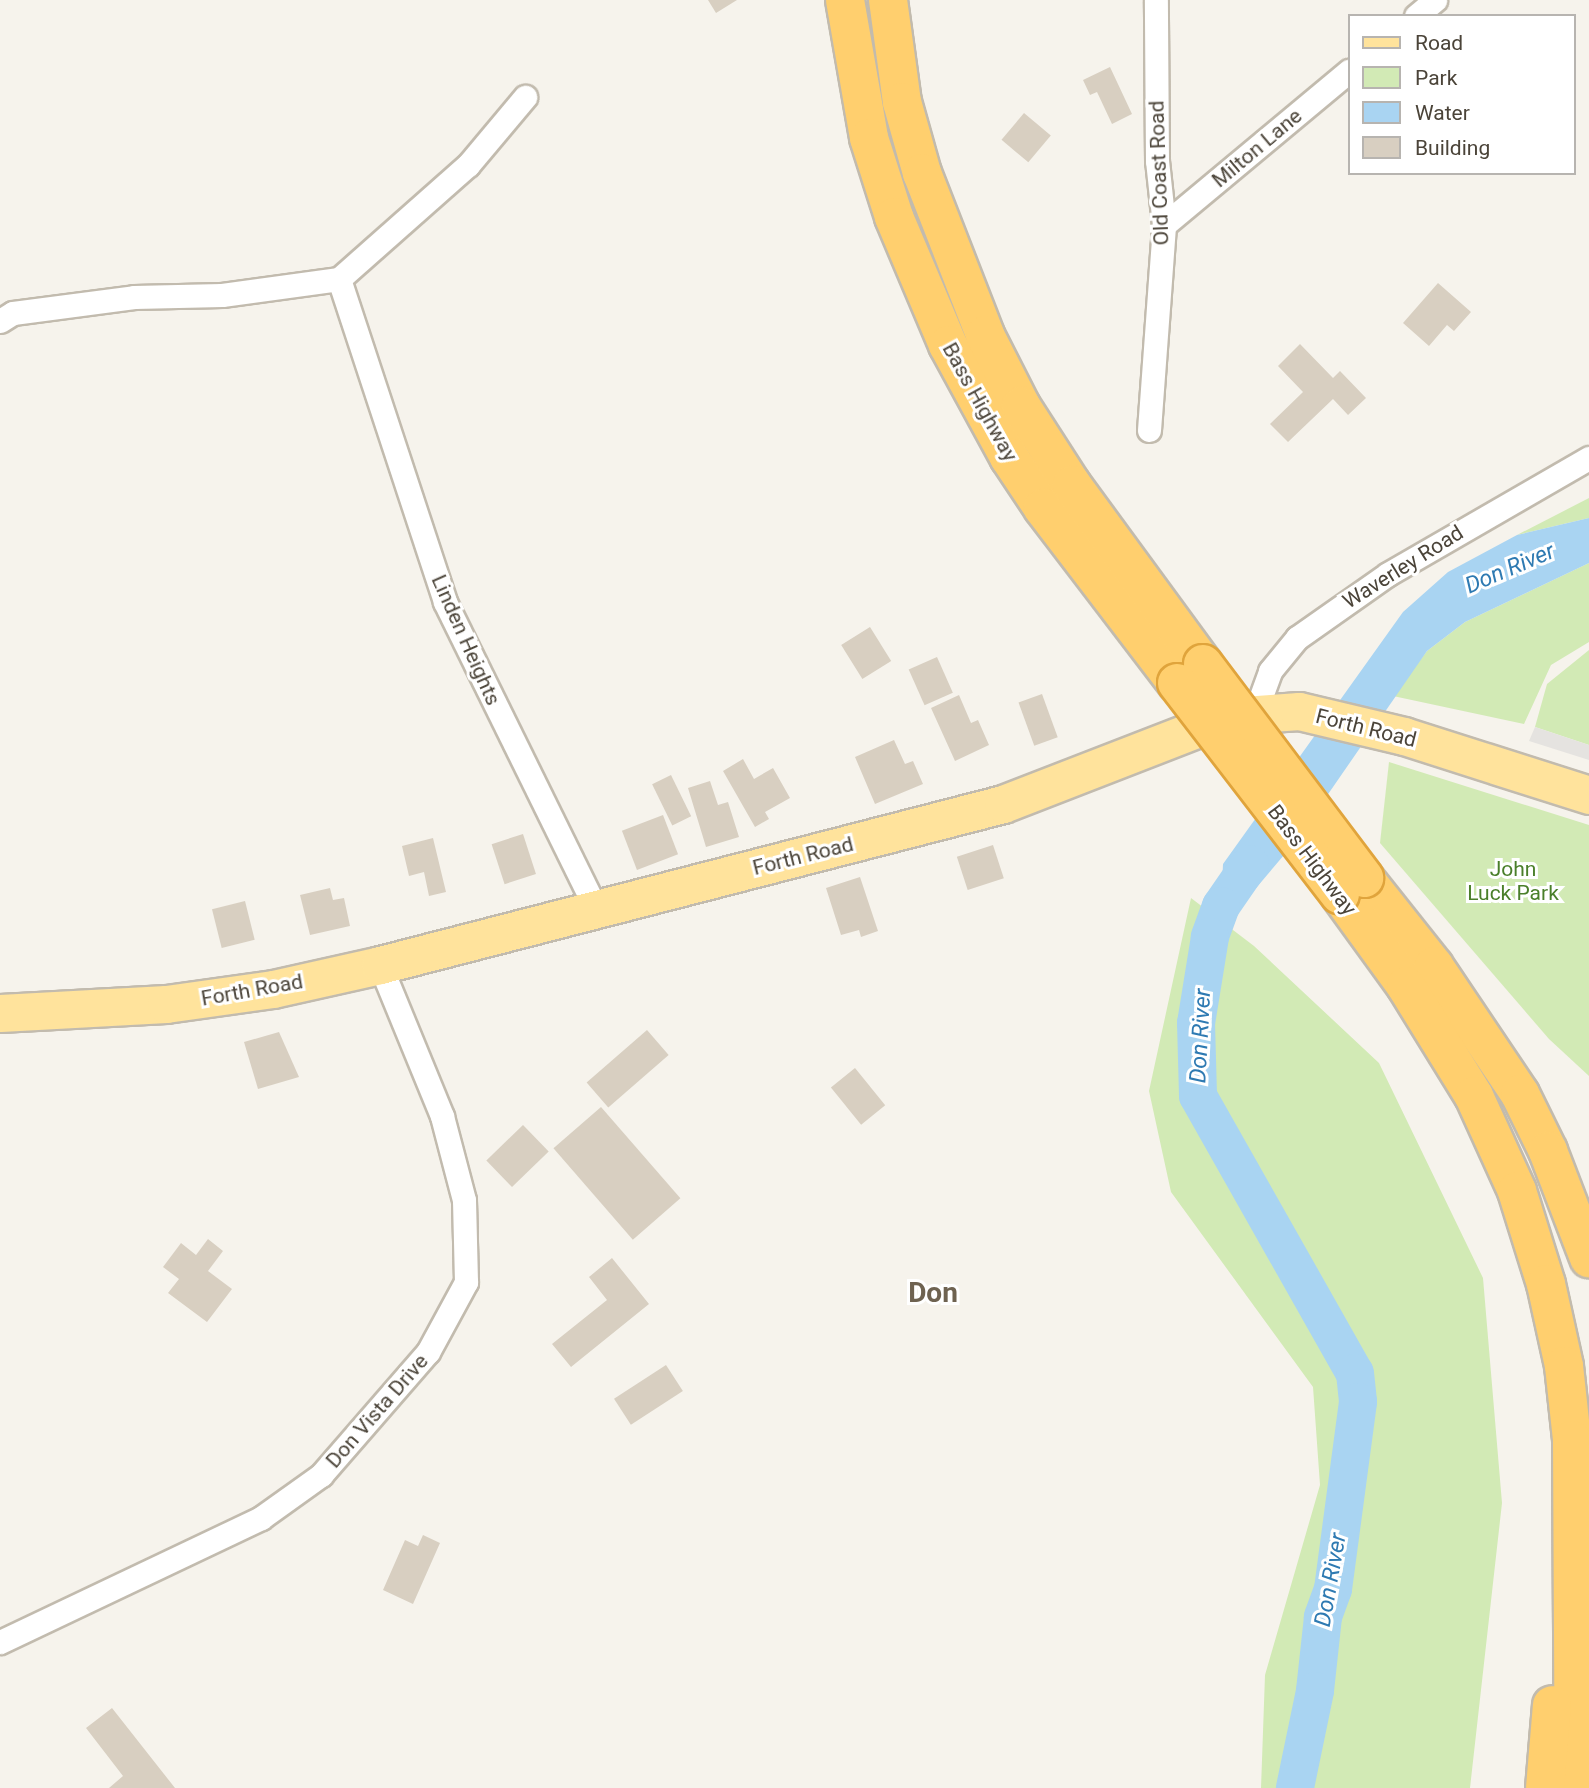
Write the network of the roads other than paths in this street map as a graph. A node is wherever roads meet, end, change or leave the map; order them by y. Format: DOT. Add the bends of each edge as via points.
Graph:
graph roads {
  1 [pos="845,0"];
  2 [pos="888,0"];
  3 [pos="1156,0"];
  4 [pos="1435,0"];
  5 [pos="1418,14"];
  6 [pos="1348,72"];
  7 [pos="525,97"];
  8 [pos="1164,225"];
  9 [pos="339,279"];
  10 [pos="0,321"];
  11 [pos="1149,429"];
  12 [pos="1589,458"];
  13 [pos="1190,673"];
  14 [pos="1261,714"];
  15 [pos="1589,794"];
  16 [pos="1352,887"];
  17 [pos="596,909"];
  18 [pos="380,965"];
  19 [pos="0,1013"];
  20 [pos="1589,1258"];
  21 [pos="1572,1480"];
  22 [pos="0,1642"];
  23 [pos="1545,1788"];
  24 [pos="1574,1788"];
  1 -- 13 [label="highway, Bass Highway" via="869,138 894,217 947,345 1043,508"];
  2 -- 13 [label="highway, Bass Highway" via="902,102 922,173 985,335 1021,406"];
  3 -- 8 [label="street, Old Coast Road" via="1157,160"];
  4 -- 5 [label="street"];
  6 -- 8 [label="street, Milton Lane"];
  7 -- 9 [label="street" via="442,191"];
  8 -- 11 [label="street, Old Coast Road"];
  9 -- 10 [label="street" via="222,295 134,297 13,313"];
  9 -- 17 [label="street, Linden Heights" via="445,602"];
  12 -- 14 [label="street, Waverley Road" via="1388,574 1297,638 1270,671 1259,702"];
  13 -- 16 [label="highway, Bass Highway, bridge"];
  14 -- 15 [label="main road, Forth Road" via="1299,712 1404,736"];
  14 -- 17 [label="main road, Forth Road" via="1230,716 1003,804"];
  16 -- 20 [label="highway, Bass Highway" via="1434,966 1520,1094 1553,1163"];
  16 -- 21 [label="highway, Bass Highway" via="1462,1077 1532,1230 1564,1366"];
  17 -- 18 [label="main road, Forth Road"];
  18 -- 19 [label="main road, Forth Road" via="273,989 166,1004"];
  18 -- 22 [label="street, Don Vista Drive" via="442,1116 464,1200 466,1282 428,1352 321,1475 261,1518"];
  21 -- 23 [label="highway"];
  21 -- 24 [label="highway, Bass Highway"];
}
